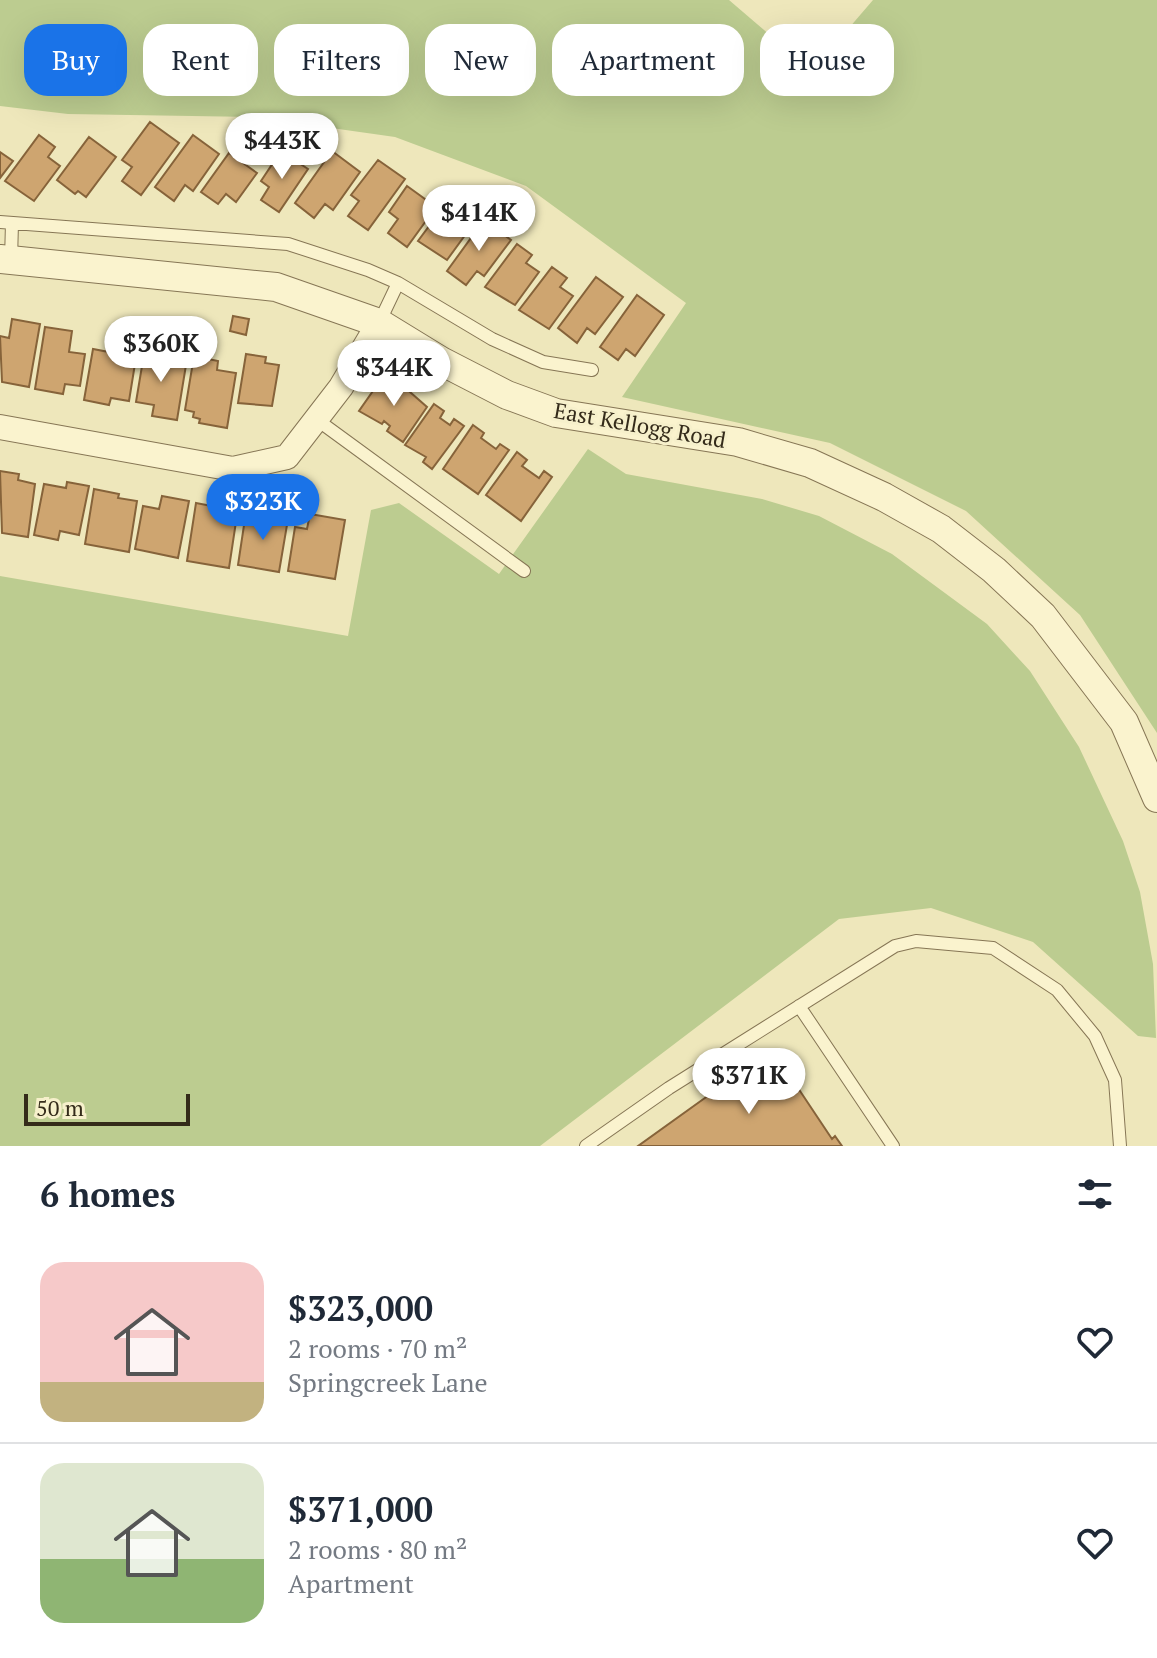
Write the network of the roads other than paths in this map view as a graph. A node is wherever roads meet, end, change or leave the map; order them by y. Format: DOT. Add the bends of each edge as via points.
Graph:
graph roads {
  1 [pos="6,222"];
  2 [pos="5,260"];
  3 [pos="398,283"];
  4 [pos="379,323"];
  5 [pos="592,370"];
  6 [pos="316,419"];
  7 [pos="0,427"];
  8 [pos="524,571"];
  9 [pos="1157,798"];
  10 [pos="799,1006"];
  11 [pos="586,1146"];
  12 [pos="893,1146"];
  13 [pos="1120,1146"];
  1 -- 2 [label="lane"];
  1 -- 3 [label="lane" via="288,244"];
  2 -- 4 [label="street, East Kellogg Road" via="276,287"];
  3 -- 4 [label="lane"];
  3 -- 5 [label="lane" via="492,339 543,362"];
  4 -- 6 [label="street"];
  4 -- 9 [label="street, East Kellogg Road" via="507,395 556,413 738,442 810,463 941,529 1043,616 1124,722"];
  6 -- 7 [label="street" via="287,457 233,469"];
  6 -- 8 [label="lane"];
  10 -- 11 [label="lane"];
  10 -- 12 [label="lane"];
  10 -- 13 [label="lane" via="895,946 928,941 993,948 1057,990 1095,1036 1115,1080"];
}
